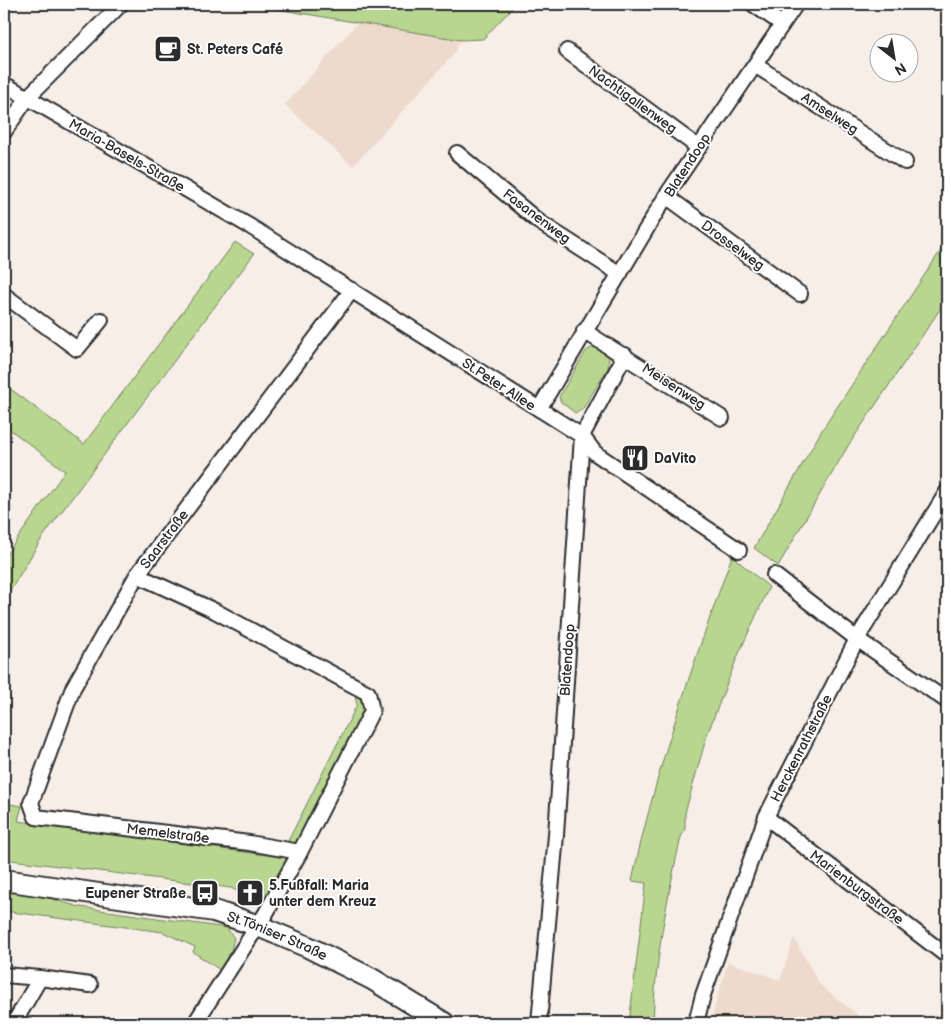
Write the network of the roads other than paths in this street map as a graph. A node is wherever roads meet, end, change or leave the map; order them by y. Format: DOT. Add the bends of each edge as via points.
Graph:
graph roads {
  1 [pos="120,4"];
  2 [pos="753,4"];
  3 [pos="796,4"];
  4 [pos="782,24"];
  5 [pos="567,51"];
  6 [pos="755,65"];
  7 [pos="4,84"];
  8 [pos="28,97"];
  9 [pos="4,132"];
  10 [pos="698,147"];
  11 [pos="457,154"];
  12 [pos="905,162"];
  13 [pos="666,196"];
  14 [pos="251,227"];
  15 [pos="620,274"];
  16 [pos="352,290"];
  17 [pos="800,294"];
  18 [pos="4,295"];
  19 [pos="101,320"];
  20 [pos="584,331"];
  21 [pos="625,354"];
  22 [pos="539,409"];
  23 [pos="722,418"];
  24 [pos="582,436"];
  25 [pos="947,492"];
  26 [pos="740,550"];
  27 [pos="137,575"];
  28 [pos="774,575"];
  29 [pos="857,638"];
  30 [pos="947,701"];
  31 [pos="36,817"];
  32 [pos="766,817"];
  33 [pos="300,852"];
  34 [pos="4,880"];
  35 [pos="256,925"];
  36 [pos="947,956"];
  37 [pos="4,975"];
  38 [pos="40,978"];
  39 [pos="90,985"];
  40 [pos="14,1023"];
  41 [pos="195,1023"];
  42 [pos="444,1023"];
  43 [pos="539,1023"];
  44 [pos="696,1023"];
  1 -- 8 [label="street"];
  2 -- 4 [label="street"];
  3 -- 4 [label="street, Blatendoop"];
  4 -- 6 [label="street, Blatendoop"];
  5 -- 10 [label="street, Nachtigallenweg"];
  6 -- 10 [label="street, Blatendoop"];
  6 -- 12 [label="street, Amselweg"];
  7 -- 8 [label="street, Maria-Basels-Straße"];
  8 -- 9 [label="street"];
  8 -- 14 [label="street, Maria-Basels-Straße"];
  10 -- 13 [label="street, Blatendoop"];
  11 -- 15 [label="street, Fasanenweg" via="539,222"];
  13 -- 15 [label="street, Blatendoop"];
  13 -- 17 [label="street, Drosselweg"];
  14 -- 16 [label="street, St.Peter Allee"];
  15 -- 20 [label="street, Blatendoop"];
  16 -- 22 [label="street, St.Peter Allee"];
  16 -- 27 [label="street, Saarstraße"];
  18 -- 19 [label="street" via="77,350"];
  20 -- 21 [label="street"];
  20 -- 22 [label="street, Blatendoop"];
  21 -- 23 [label="street, Meisenweg"];
  21 -- 24 [label="street, Blatendoop"];
  22 -- 24 [label="street, St.Peter Allee"];
  24 -- 26 [label="street, St.Peter Allee" via="595,453"];
  24 -- 43 [label="street, Blatendoop" via="556,834"];
  25 -- 29 [label="street, Herckenrathstraße"];
  27 -- 31 [label="street, Saarstraße" via="73,688 31,803"];
  27 -- 33 [label="street" via="215,611 368,693 372,711"];
  28 -- 29 [label="street"];
  29 -- 30 [label="street"];
  29 -- 32 [label="street, Herckenrathstraße"];
  31 -- 33 [label="street, Memelstraße"];
  32 -- 36 [label="street, Marienburgstraße"];
  32 -- 44 [label="street, Herckenrathstraße"];
  33 -- 35 [label="street"];
  34 -- 35 [label="main road, St.Töniser Straße" via="214,911"];
  35 -- 41 [label="street"];
  35 -- 42 [label="main road, St.Töniser Straße" via="372,979"];
  37 -- 38 [label="street"];
  38 -- 39 [label="street"];
  38 -- 40 [label="street"];
}
